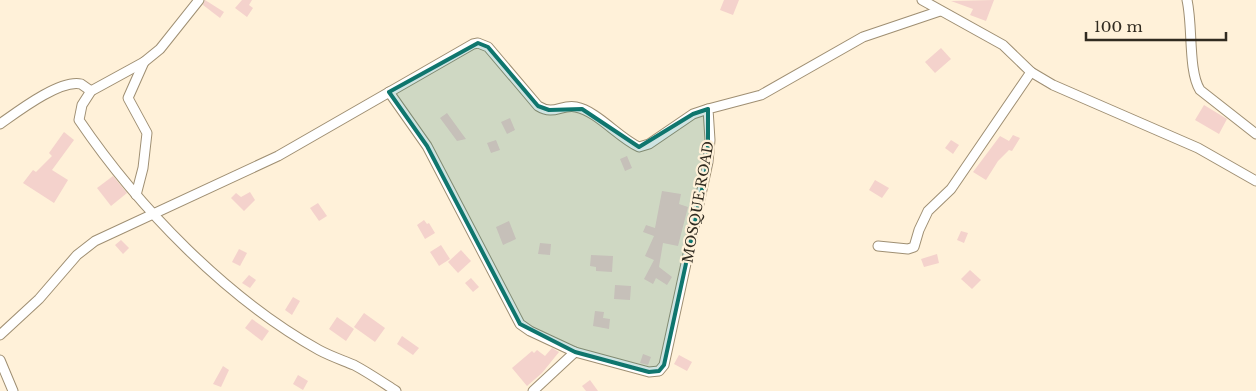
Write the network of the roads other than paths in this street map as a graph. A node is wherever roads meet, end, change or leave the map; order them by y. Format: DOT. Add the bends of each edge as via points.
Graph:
graph roads {
  1 [pos="199,0"];
  2 [pos="922,0"];
  3 [pos="1187,0"];
  4 [pos="940,11"];
  5 [pos="144,62"];
  6 [pos="1031,72"];
  7 [pos="91,91"];
  8 [pos="389,92"];
  9 [pos="708,109"];
  10 [pos="0,124"];
  11 [pos="1256,134"];
  12 [pos="1256,181"];
  13 [pos="136,195"];
  14 [pos="153,215"];
  15 [pos="878,246"];
  16 [pos="0,335"];
  17 [pos="575,352"];
  18 [pos="0,360"];
  19 [pos="13,391"];
  20 [pos="396,391"];
  21 [pos="533,391"];
  1 -- 5 [label="street" via="160,49"];
  2 -- 4 [label="street"];
  3 -- 11 [label="street" via="1196,83 1200,90"];
  4 -- 6 [label="street" via="1003,45"];
  4 -- 9 [label="street" via="863,37 761,95"];
  5 -- 7 [label="street"];
  5 -- 13 [label="street" via="128,98 147,133"];
  6 -- 12 [label="street" via="1053,85 1198,148"];
  6 -- 15 [label="street" via="951,189 928,211 914,247"];
  7 -- 10 [label="street" via="81,84 66,84"];
  7 -- 13 [label="street" via="82,105 79,120 108,163"];
  8 -- 9 [label="street" via="478,43 488,47 538,106 549,110 582,109 639,147 649,144 693,114"];
  8 -- 14 [label="street" via="278,156"];
  8 -- 17 [label="street" via="427,146 520,324"];
  9 -- 17 [label="street, MOSQUE ROAD" via="708,162 664,365 659,371 648,372"];
  13 -- 14 [label="street"];
  14 -- 16 [label="street" via="95,241 83,250 33,306"];
  14 -- 20 [label="street" via="255,307 319,350"];
  17 -- 21 [label="street"];
  18 -- 19 [label="street"];
}
